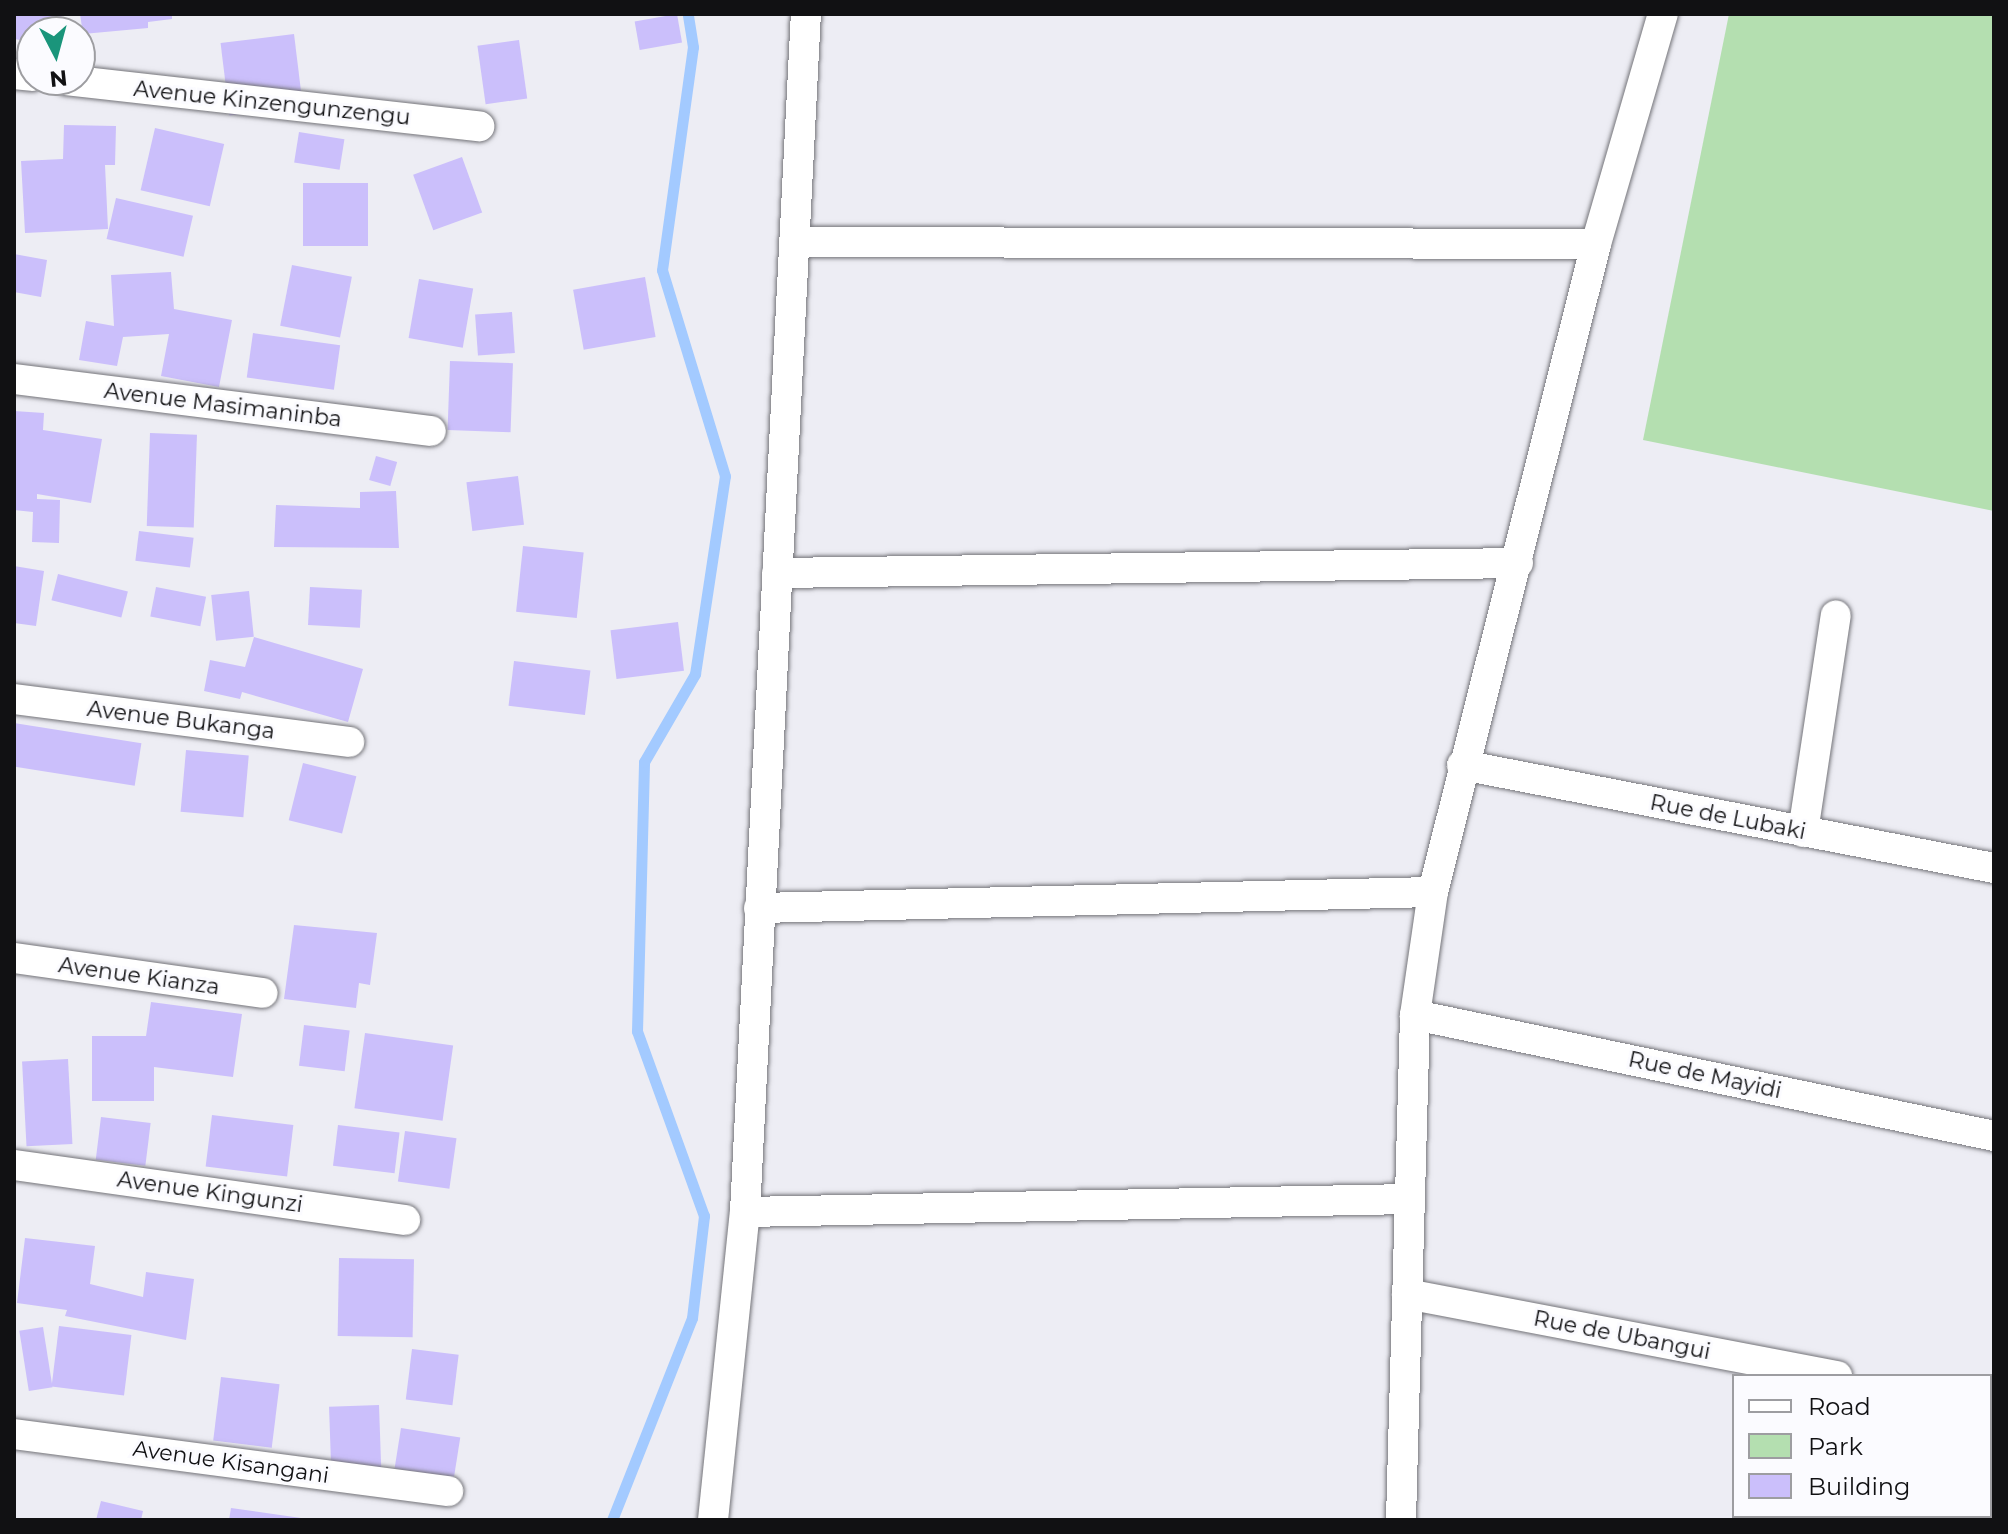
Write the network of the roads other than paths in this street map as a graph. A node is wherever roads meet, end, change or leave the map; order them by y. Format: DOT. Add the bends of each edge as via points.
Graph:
graph roads {
  1 [pos="806,14"];
  2 [pos="1663,14"];
  3 [pos="96,83"];
  4 [pos="479,126"];
  5 [pos="795,242"];
  6 [pos="1596,244"];
  7 [pos="14,379"];
  8 [pos="431,431"];
  9 [pos="1518,563"];
  10 [pos="777,573"];
  11 [pos="1836,615"];
  12 [pos="14,699"];
  13 [pos="349,742"];
  14 [pos="1462,765"];
  15 [pos="1803,832"];
  16 [pos="1994,868"];
  17 [pos="1433,892"];
  18 [pos="759,908"];
  19 [pos="14,958"];
  20 [pos="263,993"];
  21 [pos="1415,1015"];
  22 [pos="1994,1136"];
  23 [pos="14,1165"];
  24 [pos="1408,1199"];
  25 [pos="745,1212"];
  26 [pos="405,1220"];
  27 [pos="1407,1294"];
  28 [pos="1827,1374"];
  29 [pos="14,1434"];
  30 [pos="448,1491"];
  31 [pos="713,1520"];
  32 [pos="1401,1520"];
  1 -- 5 [label="street"];
  2 -- 6 [label="street"];
  3 -- 4 [label="street, Avenue Kinzengunzengu"];
  5 -- 6 [label="street"];
  5 -- 10 [label="street"];
  6 -- 9 [label="street"];
  7 -- 8 [label="street, Avenue Masimaninba"];
  9 -- 10 [label="street"];
  9 -- 14 [label="street"];
  10 -- 18 [label="street"];
  11 -- 15 [label="street"];
  12 -- 13 [label="street, Avenue Bukanga"];
  14 -- 15 [label="street, Rue de Lubaki"];
  14 -- 17 [label="street"];
  15 -- 16 [label="street, Rue de Lubaki"];
  17 -- 18 [label="street"];
  17 -- 21 [label="street"];
  18 -- 25 [label="street"];
  19 -- 20 [label="street, Avenue Kianza"];
  21 -- 22 [label="street, Rue de Mayidi"];
  21 -- 24 [label="street"];
  23 -- 26 [label="street, Avenue Kingunzi"];
  24 -- 25 [label="street"];
  24 -- 27 [label="street"];
  25 -- 31 [label="street"];
  27 -- 28 [label="street, Rue de Ubangui"];
  27 -- 32 [label="street"];
  29 -- 30 [label="street, Avenue Kisangani"];
}
